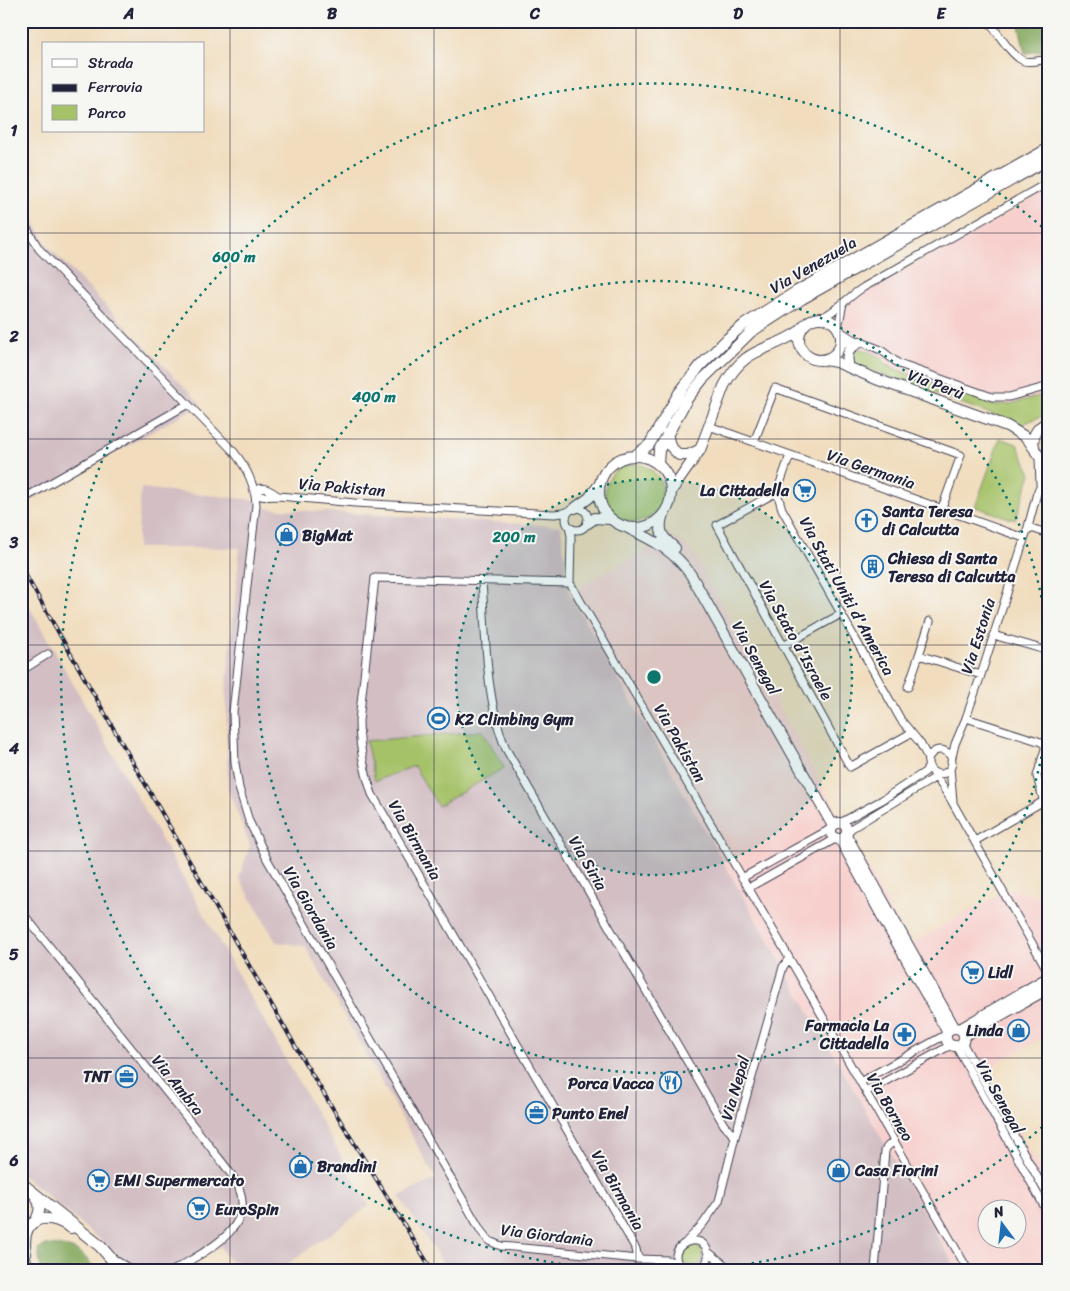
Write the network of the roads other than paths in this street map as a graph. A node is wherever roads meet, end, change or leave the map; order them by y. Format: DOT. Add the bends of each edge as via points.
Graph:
graph roads {
  1 [pos="989,21"];
  2 [pos="1049,59"];
  3 [pos="1049,148"];
  4 [pos="1049,159"];
  5 [pos="1049,182"];
  6 [pos="21,219"];
  7 [pos="844,302"];
  8 [pos="821,318"];
  9 [pos="839,329"];
  10 [pos="801,330"];
  11 [pos="860,342"];
  12 [pos="774,343"];
  13 [pos="840,347"];
  14 [pos="802,350"];
  15 [pos="825,360"];
  16 [pos="851,367"];
  17 [pos="1049,386"];
  18 [pos="188,404"];
  19 [pos="1046,423"];
  20 [pos="709,426"];
  21 [pos="1008,426"];
  22 [pos="667,433"];
  23 [pos="754,442"];
  24 [pos="1033,447"];
  25 [pos="700,450"];
  26 [pos="790,455"];
  27 [pos="634,456"];
  28 [pos="1039,457"];
  29 [pos="1049,462"];
  30 [pos="658,464"];
  31 [pos="687,468"];
  32 [pos="1049,471"];
  33 [pos="666,472"];
  34 [pos="251,479"];
  35 [pos="600,484"];
  36 [pos="1040,485"];
  37 [pos="262,488"];
  38 [pos="672,490"];
  39 [pos="254,492"];
  40 [pos="777,492"];
  41 [pos="279,496"];
  42 [pos="265,497"];
  43 [pos="21,500"];
  44 [pos="256,505"];
  45 [pos="942,508"];
  46 [pos="573,509"];
  47 [pos="554,514"];
  48 [pos="662,517"];
  49 [pos="610,519"];
  50 [pos="588,523"];
  51 [pos="568,525"];
  52 [pos="1028,527"];
  53 [pos="628,528"];
  54 [pos="576,530"];
  55 [pos="1049,534"];
  56 [pos="570,536"];
  57 [pos="1024,538"];
  58 [pos="482,581"];
  59 [pos="570,583"];
  60 [pos="841,614"];
  61 [pos="930,621"];
  62 [pos="993,635"];
  63 [pos="782,646"];
  64 [pos="1049,651"];
  65 [pos="48,654"];
  66 [pos="919,655"];
  67 [pos="21,672"];
  68 [pos="980,675"];
  69 [pos="908,687"];
  70 [pos="966,718"];
  71 [pos="911,733"];
  72 [pos="958,738"];
  73 [pos="920,743"];
  74 [pos="940,751"];
  75 [pos="951,764"];
  76 [pos="934,773"];
  77 [pos="953,804"];
  78 [pos="836,825"];
  79 [pos="842,836"];
  80 [pos="975,841"];
  81 [pos="742,878"];
  82 [pos="748,888"];
  83 [pos="21,912"];
  84 [pos="789,958"];
  85 [pos="1049,973"];
  86 [pos="1049,977"];
  87 [pos="1049,988"];
  88 [pos="955,1036"];
  89 [pos="860,1082"];
  90 [pos="866,1092"];
  91 [pos="735,1137"];
  92 [pos="894,1141"];
  93 [pos="21,1183"];
  94 [pos="33,1192"];
  95 [pos="1049,1198"];
  96 [pos="1049,1215"];
  97 [pos="35,1222"];
  98 [pos="704,1224"];
  99 [pos="89,1238"];
  100 [pos="686,1242"];
  101 [pos="21,1246"];
  102 [pos="678,1249"];
  103 [pos="707,1249"];
  104 [pos="109,1256"];
  105 [pos="638,1259"];
  106 [pos="660,1259"];
  107 [pos="704,1267"];
  108 [pos="727,1267"];
  109 [pos="682,1268"];
  110 [pos="28,1270"];
  111 [pos="121,1270"];
  112 [pos="132,1270"];
  113 [pos="174,1270"];
  114 [pos="746,1270"];
  115 [pos="875,1270"];
  116 [pos="968,1270"];
  1 -- 2 [label="street" via="1022,60"];
  3 -- 27 [label="main road, Via Venezuela" via="797,291 745,324 700,366 664,415 649,445"];
  4 -- 22 [label="main road, Via Venezuela" via="802,299 750,332 703,378"];
  5 -- 7 [label="street" via="864,287"];
  6 -- 18 [label="street, Via Giordania" via="39,249"];
  7 -- 8 [label="street"];
  7 -- 9 [label="street"];
  8 -- 9 [label="main road" via="831,321"];
  8 -- 10 [label="main road" via="811,320"];
  9 -- 11 [label="street"];
  9 -- 13 [label="main road"];
  10 -- 12 [label="main road"];
  10 -- 14 [label="main road" via="799,341"];
  11 -- 13 [label="street" via="850,341"];
  11 -- 16 [label="main road" via="849,350 847,357"];
  11 -- 17 [label="street" via="881,350 899,364 992,398 1009,398"];
  12 -- 14 [label="main road, Via Perù" via="790,343"];
  12 -- 20 [label="main road" via="749,355 730,376"];
  13 -- 15 [label="main road"];
  13 -- 16 [label="main road"];
  14 -- 15 [label="main road, Via Perù" via="812,359"];
  15 -- 16 [label="main road, Via Perù"];
  16 -- 21 [label="main road, Via Perù"];
  18 -- 34 [label="street, Via Giordania" via="234,452"];
  18 -- 43 [label="street"];
  19 -- 21 [label="main road, Via Perù" via="1025,428"];
  19 -- 24 [label="main road, Via Perù" via="1034,435"];
  20 -- 23 [label="street, Via Germania"];
  20 -- 25 [label="main road"];
  21 -- 24 [label="main road, Via Perù" via="1027,438"];
  22 -- 25 [label="main road" via="670,446 679,455"];
  22 -- 30 [label="main road, Via Venezuela" via="659,450"];
  23 -- 26 [label="street, Via Germania"];
  23 -- 45 [label="street" via="775,388 960,455"];
  24 -- 28 [label="main road, Via Perù"];
  25 -- 31 [label="main road"];
  26 -- 40 [label="street"];
  26 -- 45 [label="street, Via Germania"];
  27 -- 30 [label="main road"];
  27 -- 35 [label="main road, Via Venezuela" via="610,466"];
  28 -- 29 [label="main road"];
  28 -- 36 [label="street, Via Estonia"];
  30 -- 33 [label="main road"];
  31 -- 33 [label="main road" via="675,474"];
  31 -- 38 [label="main road"];
  32 -- 36 [label="street, Via Estonia"];
  33 -- 38 [label="main road"];
  34 -- 37 [label="street, Via Pakistan"];
  34 -- 39 [label="street, Via Giordania"];
  35 -- 46 [label="main road, Via Venezuela" via="586,501"];
  35 -- 49 [label="main road" via="600,499"];
  36 -- 52 [label="street, Via Estonia"];
  37 -- 39 [label="street"];
  37 -- 41 [label="street, Via Pakistan"];
  38 -- 48 [label="main road"];
  39 -- 42 [label="street, Via Pakistan"];
  39 -- 44 [label="street, Via Giordania"];
  40 -- 60 [label="street, Via Stati Uniti d'America" via="782,509"];
  40 -- 63 [label="street, Via Stato d'Israele" via="717,525"];
  41 -- 42 [label="street, Via Pakistan"];
  41 -- 47 [label="street, Via Pakistan"];
  42 -- 44 [label="street"];
  44 -- 105 [label="street, Via Giordania" via="233,712 239,788 249,821 267,859 484,1236 501,1246"];
  45 -- 57 [label="street, Via Germania"];
  46 -- 47 [label="street, Via Pakistan"];
  46 -- 50 [label="street" via="585,510"];
  46 -- 51 [label="street" via="566,516"];
  47 -- 51 [label="street"];
  48 -- 53 [label="main road" via="646,527"];
  48 -- 78 [label="main road, Via Senegal" via="661,535 697,571"];
  49 -- 50 [label="main road" via="595,518"];
  49 -- 53 [label="main road"];
  50 -- 54 [label="street"];
  51 -- 54 [label="street"];
  51 -- 56 [label="street"];
  52 -- 55 [label="street"];
  52 -- 57 [label="street, Via Estonia"];
  53 -- 78 [label="main road, Via Senegal" via="666,548 692,574"];
  54 -- 56 [label="street"];
  56 -- 59 [label="street"];
  57 -- 62 [label="street, Via Estonia"];
  58 -- 59 [label="street, Via Birmania"];
  58 -- 91 [label="street, Via Siria" via="492,704 506,750 724,1125"];
  58 -- 105 [label="street, Via Birmania" via="375,578 359,721 364,771 372,794 636,1249"];
  59 -- 81 [label="street, Via Pakistan"];
  60 -- 63 [label="street"];
  60 -- 71 [label="street, Via Stati Uniti d'America"];
  61 -- 66 [label="street"];
  62 -- 64 [label="street"];
  62 -- 68 [label="street, Via Estonia"];
  63 -- 71 [label="street, Via Stato d'Israele" via="850,766"];
  65 -- 67 [label="street"];
  66 -- 68 [label="street"];
  66 -- 69 [label="street"];
  68 -- 70 [label="street, Via Estonia"];
  70 -- 72 [label="street, Via Estonia"];
  70 -- 80 [label="street" via="1045,745 1037,776 1042,802"];
  71 -- 73 [label="street, Via Stati Uniti d'America"];
  72 -- 74 [label="street, Via Estonia"];
  72 -- 75 [label="street, Via Estonia"];
  73 -- 74 [label="street, Via Stati Uniti d'America"];
  73 -- 76 [label="street, Via Stati Uniti d'America"];
  74 -- 75 [label="street" via="948,754"];
  74 -- 76 [label="street, Via Estonia" via="931,755"];
  75 -- 76 [label="street"];
  75 -- 77 [label="street, Via Stati Uniti d'America"];
  76 -- 77 [label="street, Via Stati Uniti d'America"];
  76 -- 78 [label="street" via="925,772"];
  76 -- 79 [label="street"];
  77 -- 80 [label="street, Via Stati Uniti d'America"];
  78 -- 79 [label="main road, Via Senegal" via="832,833"];
  78 -- 81 [label="street"];
  79 -- 82 [label="street"];
  79 -- 88 [label="main road, Via Senegal"];
  80 -- 85 [label="street, Via Stati Uniti d'America"];
  81 -- 82 [label="street, Via Pakistan"];
  82 -- 84 [label="street, Via Pakistan"];
  83 -- 113 [label="street, Via Ambra" via="208,1144 238,1188 242,1207 232,1230 215,1245"];
  84 -- 89 [label="street, Via Borneo"];
  84 -- 91 [label="street, Via Nepal" via="783,967"];
  86 -- 88 [label="main road"];
  87 -- 88 [label="main road"];
  88 -- 89 [label="street"];
  88 -- 90 [label="street"];
  88 -- 95 [label="street, Via Senegal"];
  88 -- 96 [label="street, Via Senegal"];
  89 -- 90 [label="street, Via Borneo"];
  90 -- 92 [label="street, Via Borneo"];
  91 -- 98 [label="street, Via Nepal" via="719,1201"];
  92 -- 115 [label="street" via="887,1147 885,1156"];
  92 -- 116 [label="street, Via Borneo"];
  93 -- 94 [label="main road"];
  94 -- 97 [label="main road" via="40,1206"];
  94 -- 99 [label="main road"];
  97 -- 99 [label="main road" via="44,1218 56,1219"];
  97 -- 110 [label="main road" via="26,1233"];
  98 -- 100 [label="street, Via Nepal"];
  98 -- 103 [label="street"];
  99 -- 104 [label="main road"];
  100 -- 102 [label="street, Via Nepal"];
  100 -- 103 [label="street" via="700,1242"];
  101 -- 110 [label="main road"];
  102 -- 106 [label="street, Via Giordania"];
  102 -- 109 [label="street" via="676,1258"];
  103 -- 107 [label="street" via="708,1260"];
  103 -- 108 [label="street"];
  104 -- 111 [label="main road"];
  104 -- 112 [label="street"];
  105 -- 106 [label="street, Via Giordania"];
  106 -- 109 [label="street, Via Giordania"];
  107 -- 108 [label="street"];
  108 -- 114 [label="street"];
}
